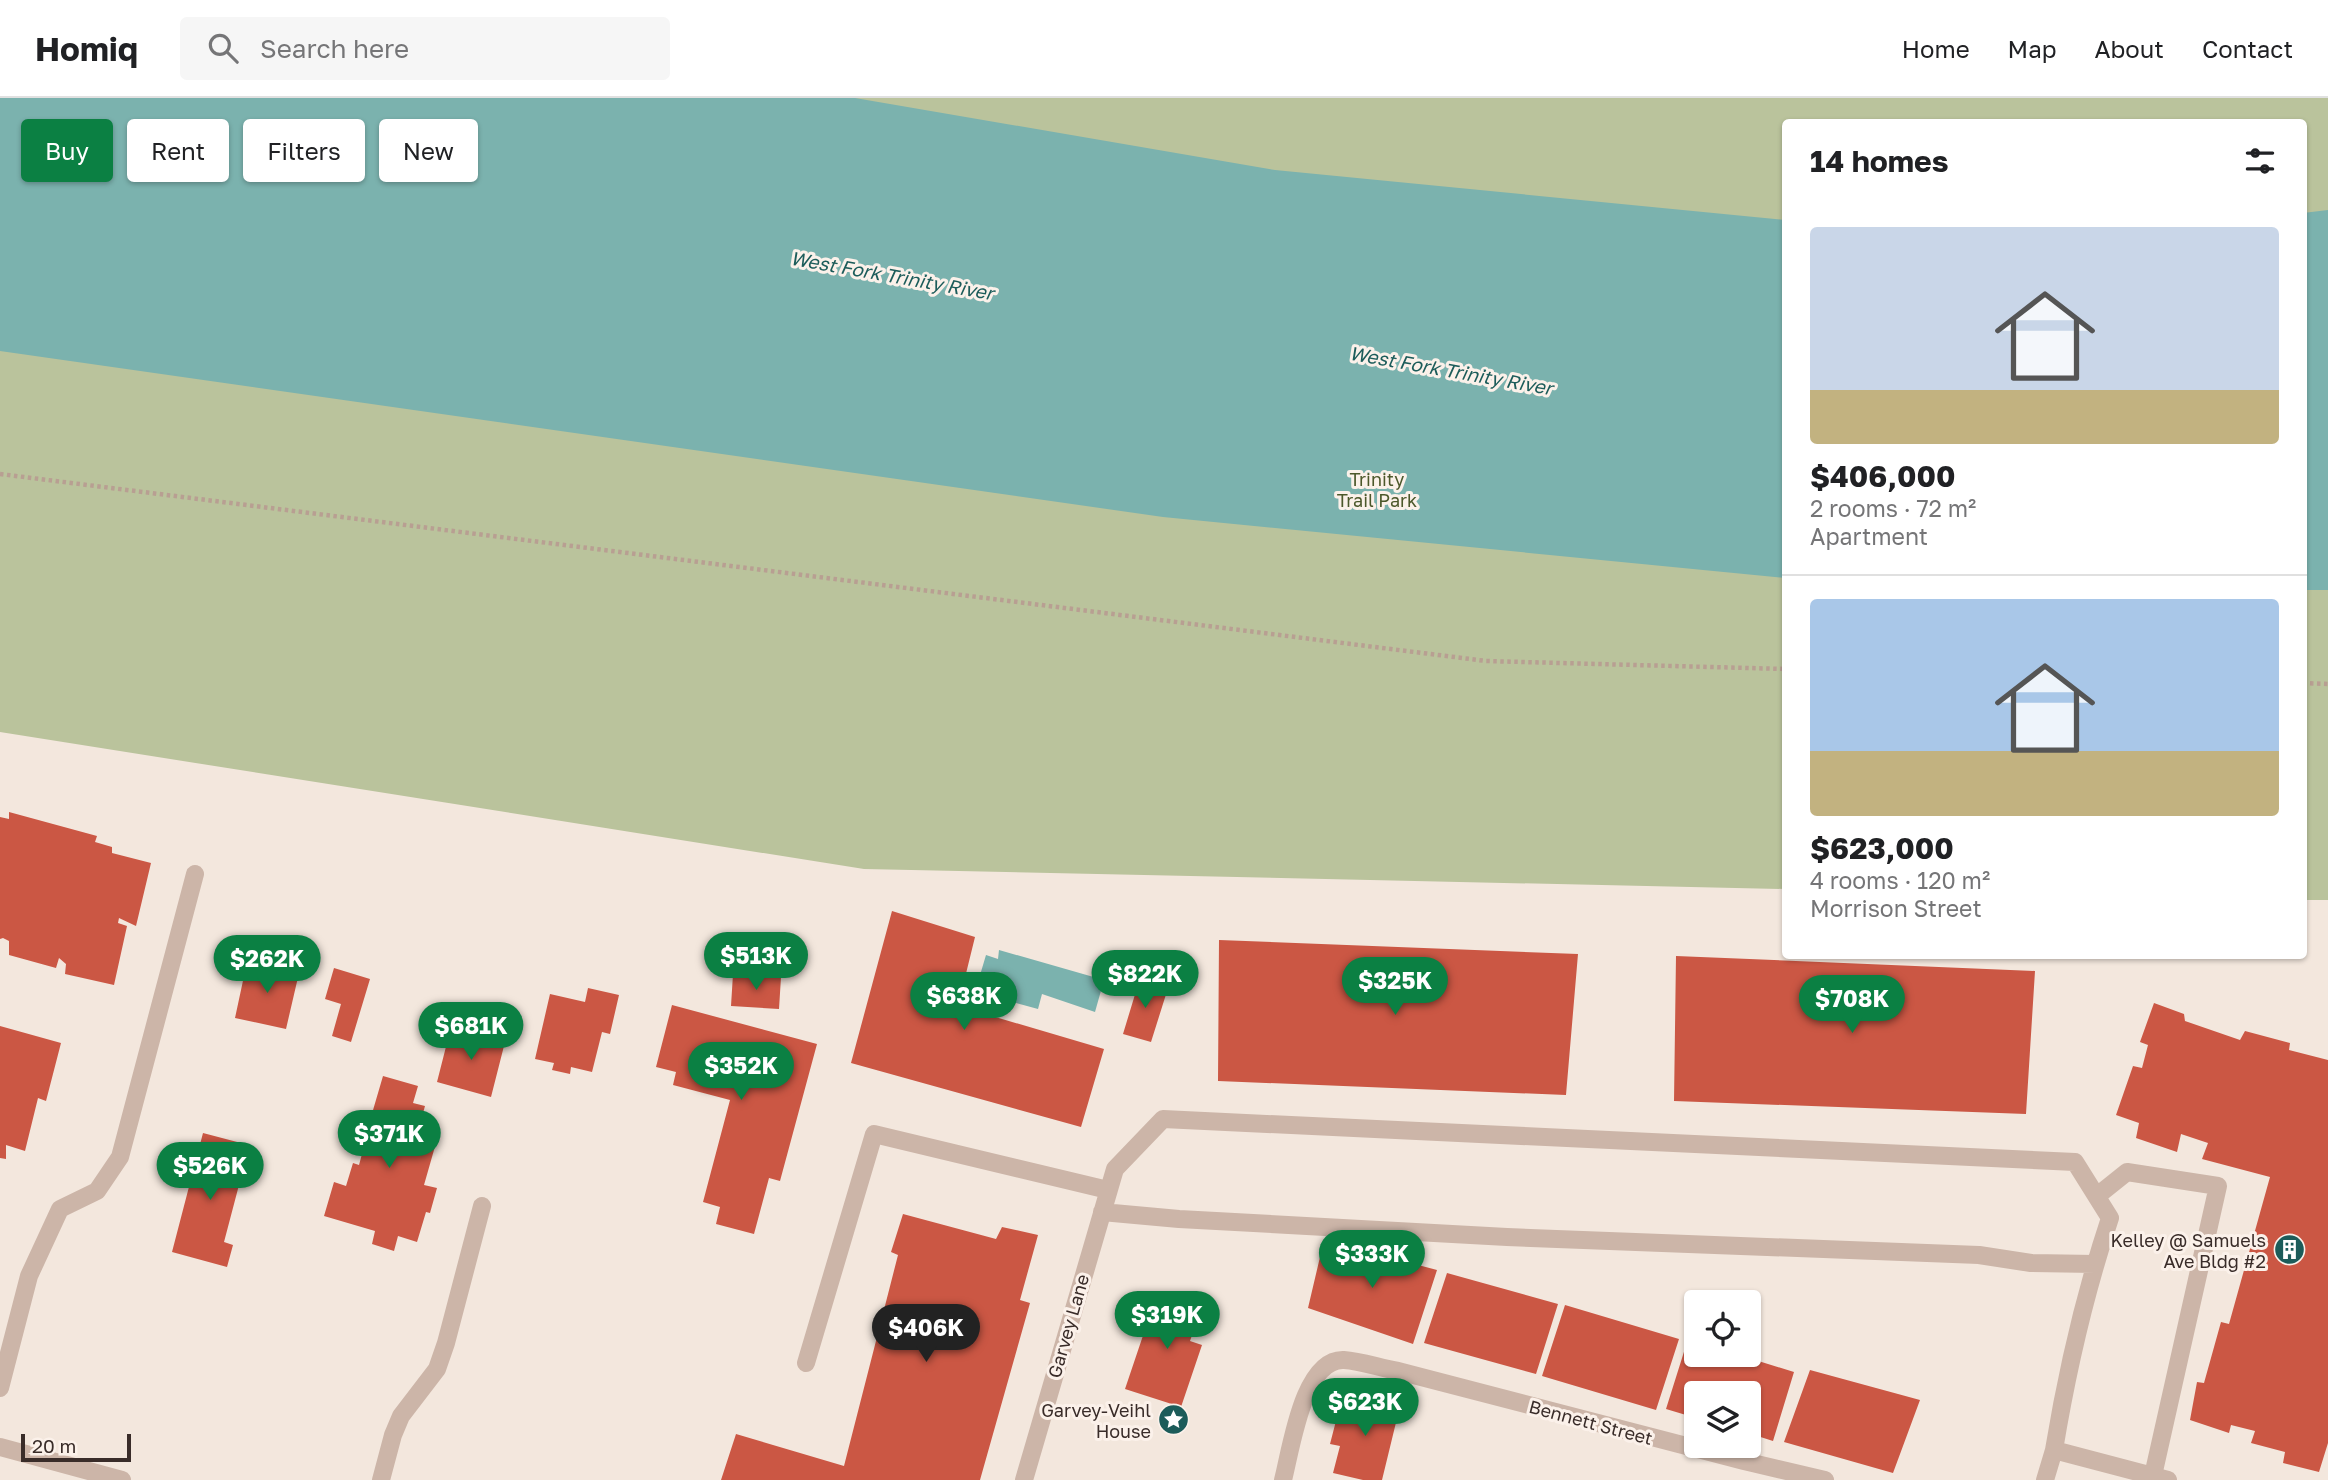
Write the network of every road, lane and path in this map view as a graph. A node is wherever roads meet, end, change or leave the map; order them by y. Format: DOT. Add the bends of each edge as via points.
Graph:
graph roads {
  1 [pos="0,474"];
  2 [pos="1782,669"];
  3 [pos="2307,683"];
  4 [pos="2328,684"];
  5 [pos="195,874"];
  6 [pos="1108,1190"];
  7 [pos="2097,1196"];
  8 [pos="482,1206"];
  9 [pos="1102,1212"];
  10 [pos="2095,1264"];
  11 [pos="806,1363"];
  12 [pos="0,1388"];
  13 [pos="0,1447"];
  14 [pos="2054,1450"];
  15 [pos="2158,1478"];
  16 [pos="122,1480"];
  17 [pos="381,1480"];
  18 [pos="1024,1480"];
  19 [pos="1283,1480"];
  20 [pos="1825,1480"];
  21 [pos="2045,1480"];
  1 -- 2 [label="path" via="1486,662"];
  3 -- 4 [label="path"];
  5 -- 12 [label="street" via="120,1157 97,1191 60,1209 29,1276"];
  6 -- 7 [label="street, Garvey Lane" via="1115,1169 1163,1119 2075,1162"];
  6 -- 9 [label="street, Garvey Lane"];
  6 -- 11 [label="street" via="874,1134"];
  7 -- 10 [label="street" via="2110,1218"];
  7 -- 15 [label="street" via="2127,1172 2218,1186"];
  8 -- 17 [label="street" via="437,1369 401,1416"];
  9 -- 10 [label="street" via="1493,1236 1979,1255 2031,1263"];
  9 -- 18 [label="street, Garvey Lane"];
  10 -- 14 [label="street"];
  13 -- 16 [label="street"];
  14 -- 15 [label="street"];
  14 -- 21 [label="street"];
  19 -- 20 [label="street, Bennett Street" via="1307,1388 1322,1368 1341,1359"];
}
